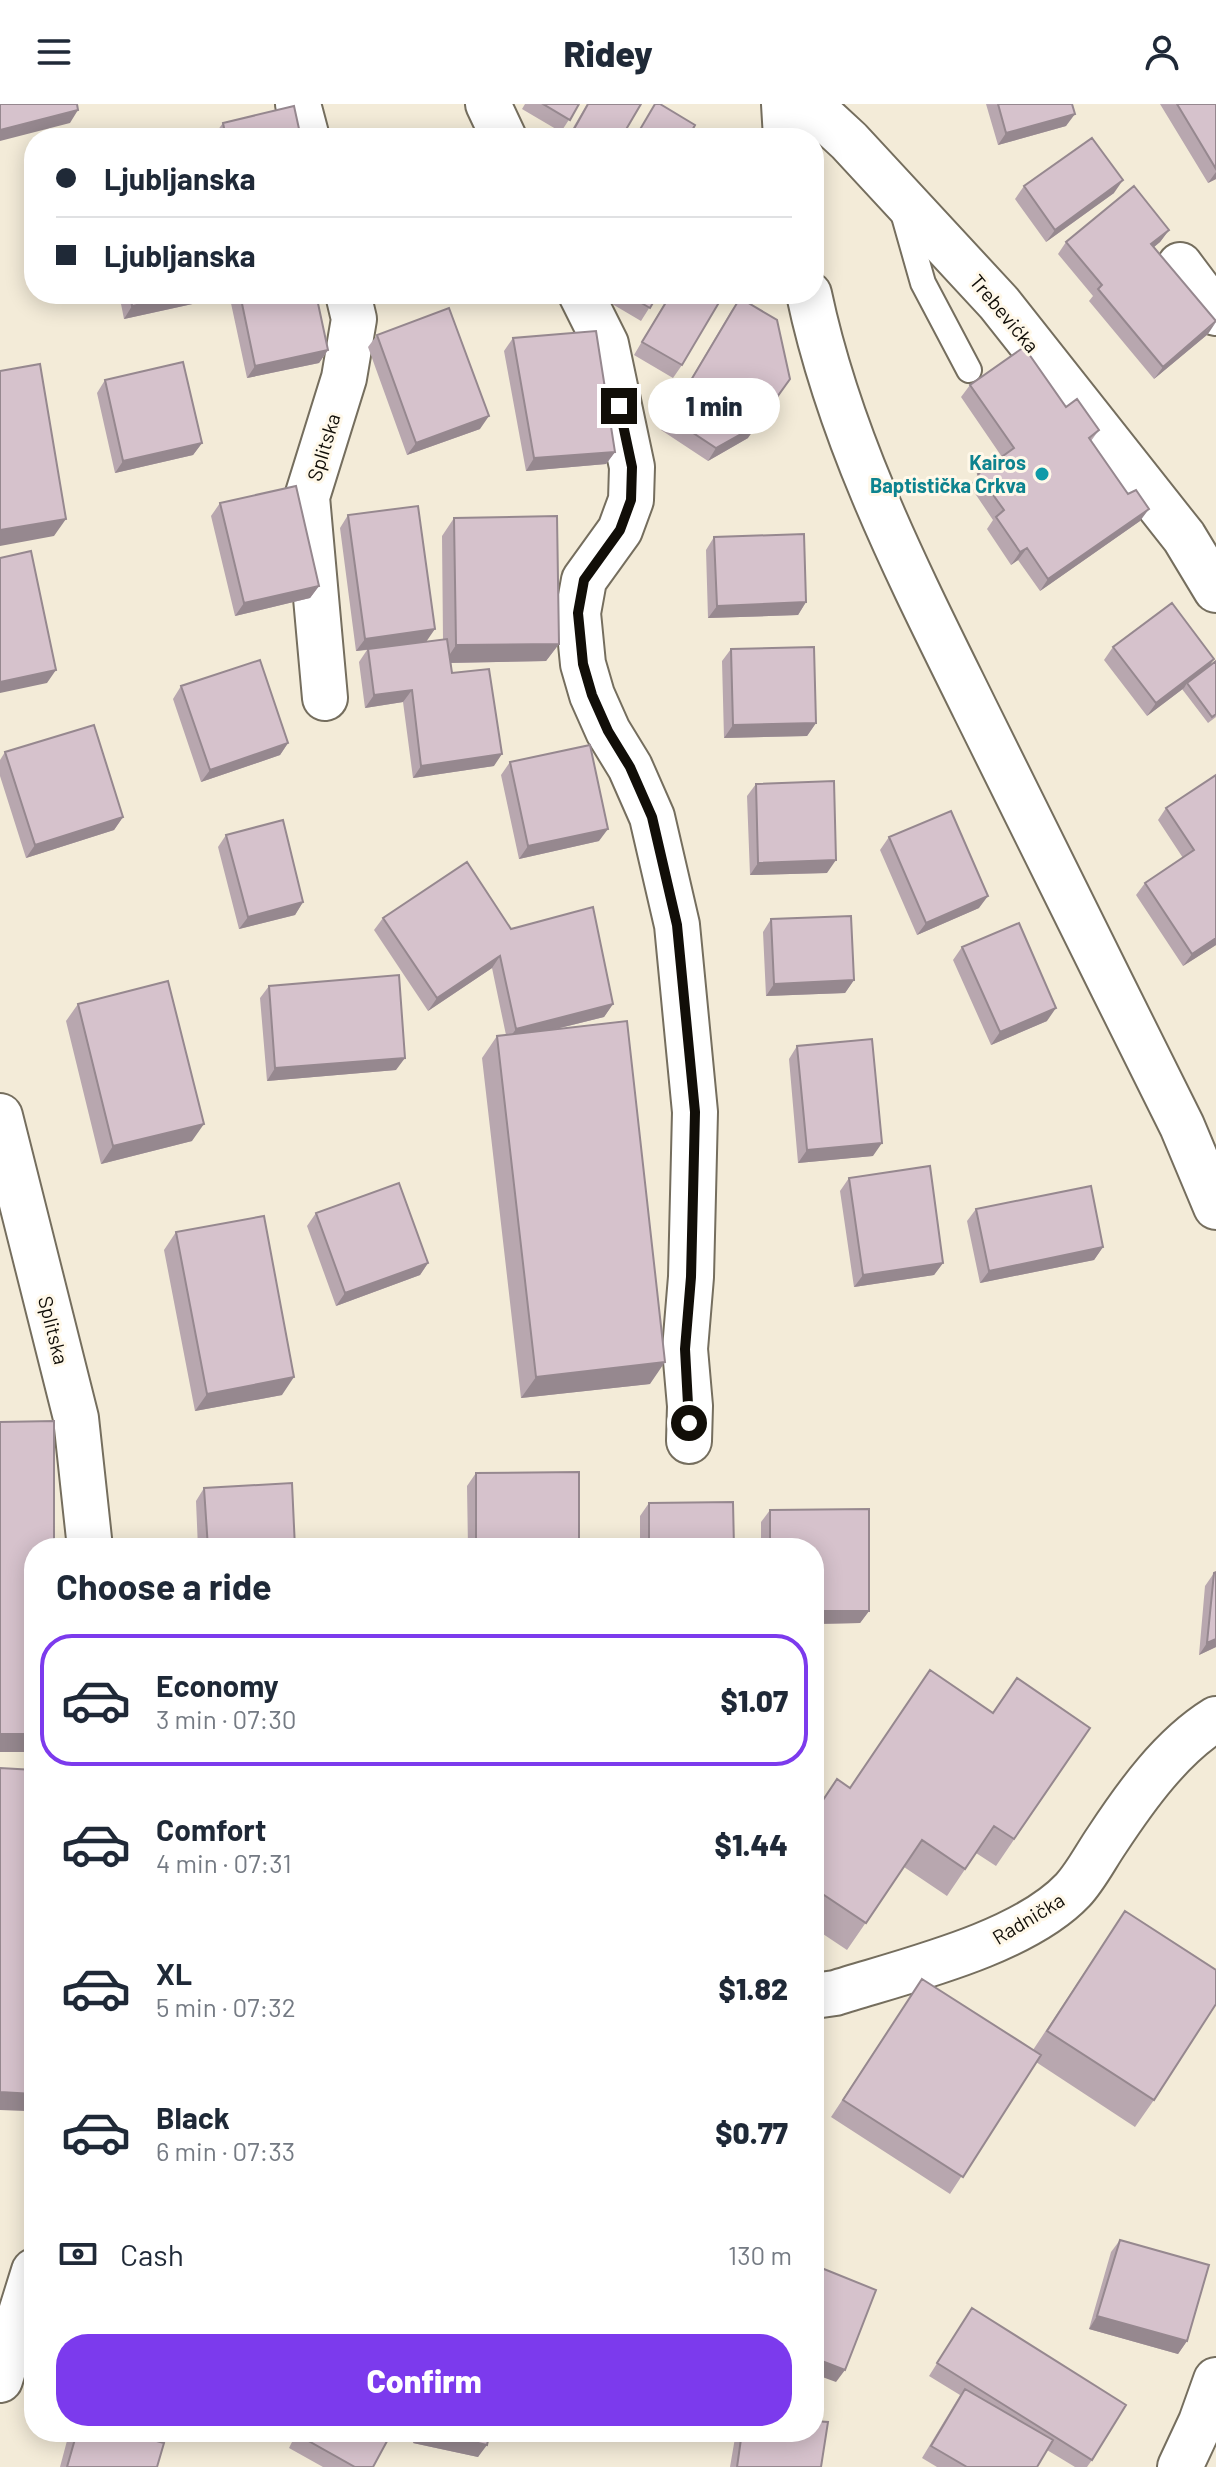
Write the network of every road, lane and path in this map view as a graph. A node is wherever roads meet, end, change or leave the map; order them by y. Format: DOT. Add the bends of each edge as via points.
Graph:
graph roads {
  1 [pos="298,104"];
  2 [pos="488,104"];
  3 [pos="784,104"];
  4 [pos="809,104"];
  5 [pos="304,128"];
  6 [pos="499,128"];
  7 [pos="785,128"];
  8 [pos="899,195"];
  9 [pos="1180,265"];
  10 [pos="350,304"];
  11 [pos="586,304"];
  12 [pos="811,304"];
  13 [pos="1216,313"];
  14 [pos="969,370"];
  15 [pos="1200,530"];
  16 [pos="1216,590"];
  17 [pos="325,698"];
  18 [pos="0,1116"];
  19 [pos="1216,1207"];
  20 [pos="689,1441"];
  21 [pos="89,1538"];
  22 [pos="1216,1719"];
  23 [pos="824,1995"];
  24 [pos="24,2303"];
  25 [pos="0,2380"];
  26 [pos="1216,2380"];
  27 [pos="1180,2467"];
  1 -- 5 [label="street"];
  2 -- 6 [label="street"];
  3 -- 7 [label="street"];
  4 -- 8 [label="street, Trebevićka"];
  8 -- 14 [label="lane" via="923,283"];
  8 -- 15 [label="street, Trebevićka"];
  9 -- 13 [label="street"];
  10 -- 17 [label="street, Splitska" via="354,319 344,378 307,497"];
  11 -- 20 [label="street" via="606,344 632,467 631,500 620,530 584,580 578,613 583,664 608,731 652,817 677,925 694,1096 685,1349"];
  12 -- 19 [label="street" via="857,453 902,562 1182,1126"];
  15 -- 16 [label="street, Trebevićka"];
  18 -- 21 [label="street, Splitska" via="76,1418"];
  22 -- 23 [label="street, Radnička" via="1194,1733 1134,1799 1074,1889 1051,1909 960,1954"];
  24 -- 25 [label="street"];
  26 -- 27 [label="street"];
}
